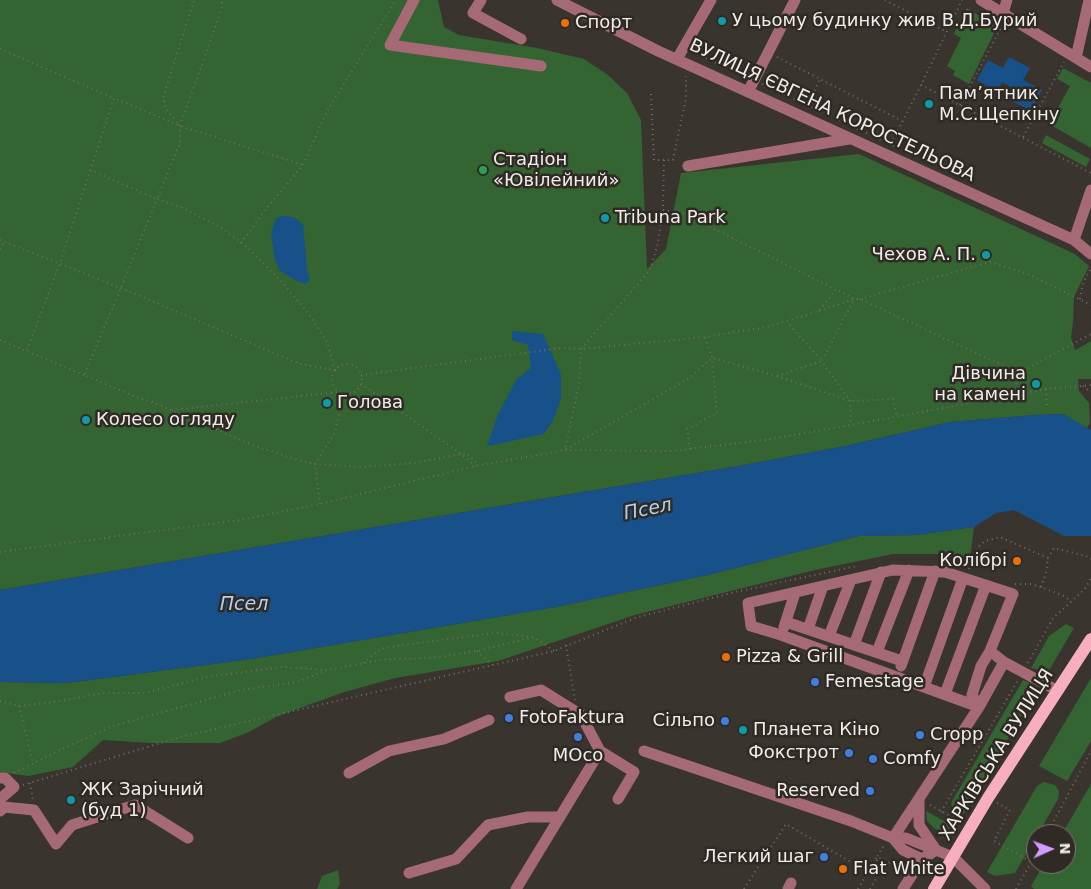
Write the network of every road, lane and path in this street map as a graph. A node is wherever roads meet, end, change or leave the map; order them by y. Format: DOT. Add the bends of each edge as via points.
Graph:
graph roads {
  1 [pos="194,0"];
  2 [pos="222,0"];
  3 [pos="396,0"];
  4 [pos="414,0"];
  5 [pos="481,0"];
  6 [pos="557,0"];
  7 [pos="711,0"];
  8 [pos="795,0"];
  9 [pos="885,0"];
  10 [pos="962,0"];
  11 [pos="981,0"];
  12 [pos="1007,0"];
  13 [pos="1089,0"];
  14 [pos="1003,12"];
  15 [pos="1002,26"];
  16 [pos="946,32"];
  17 [pos="689,38"];
  18 [pos="521,40"];
  19 [pos="0,49"];
  20 [pos="768,52"];
  21 [pos="1076,58"];
  22 [pos="676,59"];
  23 [pos="1064,62"];
  24 [pos="541,66"];
  25 [pos="1091,67"];
  26 [pos="820,79"];
  27 [pos="754,80"];
  28 [pos="921,85"];
  29 [pos="748,92"];
  30 [pos="651,94"];
  31 [pos="114,98"];
  32 [pos="686,98"];
  33 [pos="960,104"];
  34 [pos="808,105"];
  35 [pos="902,121"];
  36 [pos="180,126"];
  37 [pos="1023,137"];
  38 [pos="851,139"];
  39 [pos="891,144"];
  40 [pos="899,148"];
  41 [pos="664,160"];
  42 [pos="303,165"];
  43 [pos="688,166"];
  44 [pos="90,170"];
  45 [pos="1091,173"];
  46 [pos="1091,190"];
  47 [pos="157,199"];
  48 [pos="663,210"];
  49 [pos="0,240"];
  50 [pos="1074,240"];
  51 [pos="4,242"];
  52 [pos="241,243"];
  53 [pos="0,249"];
  54 [pos="1091,254"];
  55 [pos="60,263"];
  56 [pos="1091,268"];
  57 [pos="121,288"];
  58 [pos="836,289"];
  59 [pos="854,299"];
  60 [pos="860,299"];
  61 [pos="1080,299"];
  62 [pos="1091,305"];
  63 [pos="819,311"];
  64 [pos="787,321"];
  65 [pos="1091,334"];
  66 [pos="705,336"];
  67 [pos="0,340"];
  68 [pos="582,348"];
  69 [pos="27,350"];
  70 [pos="712,358"];
  71 [pos="822,361"];
  72 [pos="334,370"];
  73 [pos="1019,372"];
  74 [pos="84,375"];
  75 [pos="361,375"];
  76 [pos="777,376"];
  77 [pos="361,384"];
  78 [pos="1091,385"];
  79 [pos="1082,386"];
  80 [pos="1046,389"];
  81 [pos="338,392"];
  82 [pos="1091,392"];
  83 [pos="1014,394"];
  84 [pos="850,401"];
  85 [pos="1047,408"];
  86 [pos="172,410"];
  87 [pos="898,416"];
  88 [pos="851,425"];
  89 [pos="690,449"];
  90 [pos="565,450"];
  91 [pos="460,453"];
  92 [pos="315,464"];
  93 [pos="479,465"];
  94 [pos="475,466"];
  95 [pos="320,504"];
  96 [pos="0,552"];
  97 [pos="1048,558"];
  98 [pos="1091,559"];
  99 [pos="864,565"];
  100 [pos="909,570"];
  101 [pos="935,571"];
  102 [pos="881,572"];
  103 [pos="962,572"];
  104 [pos="1091,578"];
  105 [pos="851,580"];
  106 [pos="986,585"];
  107 [pos="823,586"];
  108 [pos="1041,587"];
  109 [pos="795,593"];
  110 [pos="1013,594"];
  111 [pos="1071,601"];
  112 [pos="786,622"];
  113 [pos="808,629"];
  114 [pos="782,634"];
  115 [pos="829,636"];
  116 [pos="534,638"];
  117 [pos="1091,639"];
  118 [pos="566,645"];
  119 [pos="854,645"];
  120 [pos="554,651"];
  121 [pos="990,651"];
  122 [pos="477,652"];
  123 [pos="877,652"];
  124 [pos="902,661"];
  125 [pos="1004,662"];
  126 [pos="362,664"];
  127 [pos="492,665"];
  128 [pos="327,670"];
  129 [pos="1024,671"];
  130 [pos="897,677"];
  131 [pos="924,687"];
  132 [pos="1058,691"];
  133 [pos="945,694"];
  134 [pos="510,697"];
  135 [pos="0,701"];
  136 [pos="19,706"];
  137 [pos="979,707"];
  138 [pos="582,715"];
  139 [pos="489,720"];
  140 [pos="600,751"];
  141 [pos="644,751"];
  142 [pos="1091,751"];
  143 [pos="32,763"];
  144 [pos="349,773"];
  145 [pos="2,778"];
  146 [pos="30,783"];
  147 [pos="14,787"];
  148 [pos="988,798"];
  149 [pos="0,799"];
  150 [pos="618,799"];
  151 [pos="919,799"];
  152 [pos="34,810"];
  153 [pos="0,811"];
  154 [pos="560,817"];
  155 [pos="959,821"];
  156 [pos="1052,824"];
  157 [pos="188,838"];
  158 [pos="893,838"];
  159 [pos="936,850"];
  160 [pos="877,857"];
  161 [pos="953,857"];
  162 [pos="922,859"];
  163 [pos="1026,859"];
  164 [pos="906,871"];
  165 [pos="868,872"];
  166 [pos="1026,872"];
  167 [pos="409,873"];
  168 [pos="980,887"];
  169 [pos="516,889"];
  170 [pos="744,889"];
  171 [pos="858,889"];
  172 [pos="870,889"];
  173 [pos="903,889"];
  174 [pos="934,889"];
  175 [pos="1016,889"];
  1 -- 36 [label="path" via="163,98 166,109"];
  2 -- 36 [label="path" via="222,8"];
  3 -- 42 [label="path" via="327,111"];
  4 -- 24 [label="street" via="390,45"];
  5 -- 18 [label="street" via="473,14"];
  6 -- 22 [label="street, ВУЛИЦЯ ЄВГЕНА КОРОСТЕЛЬОВА"];
  7 -- 17 [label="street"];
  8 -- 20 [label="street"];
  9 -- 16 [label="path"];
  10 -- 16 [label="path"];
  11 -- 14 [label="street"];
  12 -- 14 [label="street"];
  13 -- 21 [label="street"];
  14 -- 21 [label="street"];
  15 -- 33 [label="path"];
  16 -- 28 [label="path"];
  17 -- 22 [label="street"];
  17 -- 27 [label="path" via="694,43 696,54"];
  19 -- 31 [label="path"];
  20 -- 26 [label="path"];
  20 -- 27 [label="street"];
  21 -- 25 [label="street"];
  22 -- 29 [label="street, ВУЛИЦЯ ЄВГЕНА КОРОСТЕЛЬОВА"];
  23 -- 37 [label="path"];
  26 -- 34 [label="path"];
  26 -- 35 [label="path"];
  27 -- 29 [label="street"];
  27 -- 34 [label="path"];
  28 -- 33 [label="path"];
  28 -- 35 [label="path"];
  29 -- 38 [label="street, ВУЛИЦЯ ЄВГЕНА КОРОСТЕЛЬОВА"];
  30 -- 41 [label="path" via="654,160"];
  31 -- 36 [label="path"];
  31 -- 44 [label="path"];
  32 -- 41 [label="path" via="673,160"];
  33 -- 37 [label="path"];
  34 -- 39 [label="path"];
  35 -- 39 [label="path"];
  36 -- 42 [label="path"];
  36 -- 47 [label="path" via="180,143"];
  37 -- 45 [label="path"];
  38 -- 43 [label="street"];
  38 -- 50 [label="street, ВУЛИЦЯ ЄВГЕНА КОРОСТЕЛЬОВА"];
  39 -- 40 [label="path"];
  41 -- 48 [label="path"];
  42 -- 52 [label="path"];
  44 -- 47 [label="path"];
  44 -- 55 [label="path"];
  46 -- 50 [label="street"];
  47 -- 52 [label="path" via="220,227"];
  47 -- 57 [label="path"];
  48 -- 58 [label="path" via="682,213"];
  48 -- 68 [label="path" via="650,270"];
  49 -- 51 [label="path"];
  50 -- 54 [label="street, ВУЛИЦЯ ЄВГЕНА КОРОСТЕЛЬОВА"];
  51 -- 53 [label="path"];
  51 -- 55 [label="path"];
  52 -- 72 [label="path" via="280,280 309,314 327,342"];
  55 -- 57 [label="path"];
  55 -- 69 [label="path"];
  56 -- 61 [label="path" via="1083,283"];
  57 -- 72 [label="path" via="300,364"];
  57 -- 74 [label="path"];
  58 -- 59 [label="path"];
  58 -- 63 [label="path"];
  59 -- 60 [label="path"];
  59 -- 63 [label="path"];
  59 -- 71 [label="path"];
  60 -- 61 [label="path" via="990,262 1028,274"];
  60 -- 73 [label="path"];
  61 -- 62 [label="path"];
  63 -- 64 [label="path"];
  64 -- 66 [label="path"];
  64 -- 71 [label="path"];
  65 -- 73 [label="path"];
  66 -- 68 [label="path"];
  66 -- 70 [label="path"];
  67 -- 69 [label="path"];
  68 -- 75 [label="path" via="561,348"];
  68 -- 90 [label="path" via="579,384"];
  69 -- 74 [label="path"];
  70 -- 76 [label="path"];
  70 -- 89 [label="path" via="717,412 687,429"];
  70 -- 90 [label="path" via="688,379"];
  71 -- 76 [label="path"];
  71 -- 84 [label="path"];
  72 -- 75 [label="path" via="342,365 352,365"];
  72 -- 81 [label="path" via="332,384"];
  73 -- 83 [label="path"];
  74 -- 86 [label="path"];
  75 -- 77 [label="path"];
  76 -- 84 [label="path"];
  77 -- 81 [label="path" via="352,394"];
  77 -- 91 [label="path"];
  78 -- 79 [label="path"];
  79 -- 80 [label="path"];
  79 -- 82 [label="path"];
  80 -- 83 [label="path"];
  80 -- 85 [label="path"];
  81 -- 86 [label="path"];
  81 -- 92 [label="path" via="341,405 335,432"];
  83 -- 87 [label="path"];
  84 -- 87 [label="path" via="894,398"];
  84 -- 88 [label="path"];
  86 -- 92 [label="path" via="252,445"];
  87 -- 88 [label="path"];
  88 -- 89 [label="path"];
  89 -- 90 [label="path" via="672,452"];
  90 -- 93 [label="path"];
  91 -- 92 [label="path" via="415,463 362,467"];
  91 -- 93 [label="path" via="466,453"];
  91 -- 94 [label="path"];
  92 -- 95 [label="path"];
  93 -- 94 [label="path"];
  94 -- 95 [label="path"];
  95 -- 96 [label="path" via="239,520"];
  97 -- 98 [label="path" via="1054,548"];
  97 -- 103 [label="path" via="1000,537 985,540 978,547 969,569"];
  97 -- 108 [label="path"];
  99 -- 118 [label="path" via="735,592 635,618"];
  100 -- 101 [label="street"];
  100 -- 102 [label="street"];
  100 -- 123 [label="street"];
  101 -- 103 [label="street"];
  101 -- 124 [label="street"];
  102 -- 105 [label="street"];
  102 -- 119 [label="street"];
  103 -- 106 [label="street"];
  103 -- 131 [label="street"];
  104 -- 111 [label="path"];
  105 -- 107 [label="street"];
  105 -- 115 [label="street"];
  106 -- 110 [label="street"];
  106 -- 133 [label="street"];
  107 -- 109 [label="street"];
  107 -- 113 [label="street"];
  108 -- 110 [label="path" via="1015,584"];
  108 -- 111 [label="path"];
  109 -- 112 [label="street"];
  109 -- 114 [label="street" via="748,603 751,626"];
  110 -- 121 [label="street"];
  111 -- 129 [label="path" via="1053,618"];
  112 -- 113 [label="street"];
  112 -- 114 [label="street"];
  113 -- 115 [label="street"];
  114 -- 130 [label="street"];
  115 -- 119 [label="street"];
  116 -- 120 [label="path"];
  116 -- 122 [label="path"];
  116 -- 126 [label="path" via="495,633 403,645 380,649"];
  117 -- 132 [label="main road, ХАРКІВСЬКА ВУЛИЦЯ"];
  118 -- 120 [label="path"];
  118 -- 138 [label="path" via="576,703"];
  119 -- 123 [label="street"];
  120 -- 127 [label="path"];
  121 -- 125 [label="street"];
  121 -- 137 [label="street" via="981,666 972,695"];
  122 -- 126 [label="path"];
  122 -- 127 [label="path"];
  123 -- 124 [label="street"];
  124 -- 130 [label="street"];
  125 -- 129 [label="street"];
  125 -- 137 [label="street"];
  126 -- 128 [label="path"];
  127 -- 146 [label="path" via="180,737"];
  128 -- 136 [label="path" via="281,667 207,677 144,693 103,693"];
  128 -- 143 [label="path" via="297,682 242,690 113,726"];
  129 -- 132 [label="street"];
  129 -- 155 [label="path" via="941,812"];
  130 -- 131 [label="street"];
  131 -- 133 [label="street"];
  132 -- 148 [label="main road, ХАРКІВСЬКА ВУЛИЦЯ"];
  133 -- 137 [label="street"];
  134 -- 138 [label="street" via="541,690"];
  135 -- 136 [label="path"];
  136 -- 143 [label="path"];
  137 -- 151 [label="street"];
  138 -- 140 [label="street"];
  139 -- 144 [label="street" via="444,739 389,751"];
  140 -- 150 [label="street" via="634,772"];
  140 -- 154 [label="street"];
  141 -- 158 [label="street"];
  142 -- 156 [label="path"];
  143 -- 145 [label="path"];
  145 -- 147 [label="street"];
  146 -- 147 [label="path"];
  146 -- 152 [label="path"];
  147 -- 149 [label="street"];
  148 -- 161 [label="main road, ХАРКІВСЬКА ВУЛИЦЯ"];
  148 -- 163 [label="path" via="1010,810 994,840"];
  151 -- 158 [label="street"];
  151 -- 159 [label="street" via="919,826"];
  152 -- 153 [label="street" via="4,807"];
  152 -- 157 [label="street" via="56,844 72,825 135,805"];
  154 -- 167 [label="street" via="528,817 488,824 456,859"];
  154 -- 169 [label="street"];
  158 -- 159 [label="street" via="906,838"];
  158 -- 162 [label="street" via="903,850"];
  159 -- 161 [label="street"];
  159 -- 162 [label="street"];
  160 -- 164 [label="path"];
  160 -- 165 [label="path"];
  160 -- 172 [label="path" via="877,877"];
  161 -- 168 [label="street"];
  161 -- 174 [label="main road, ХАРКІВСЬКА ВУЛИЦЯ"];
  162 -- 173 [label="street"];
  165 -- 170 [label="path" via="786,824"];
  165 -- 171 [label="path"];
  166 -- 175 [label="path"];
}
